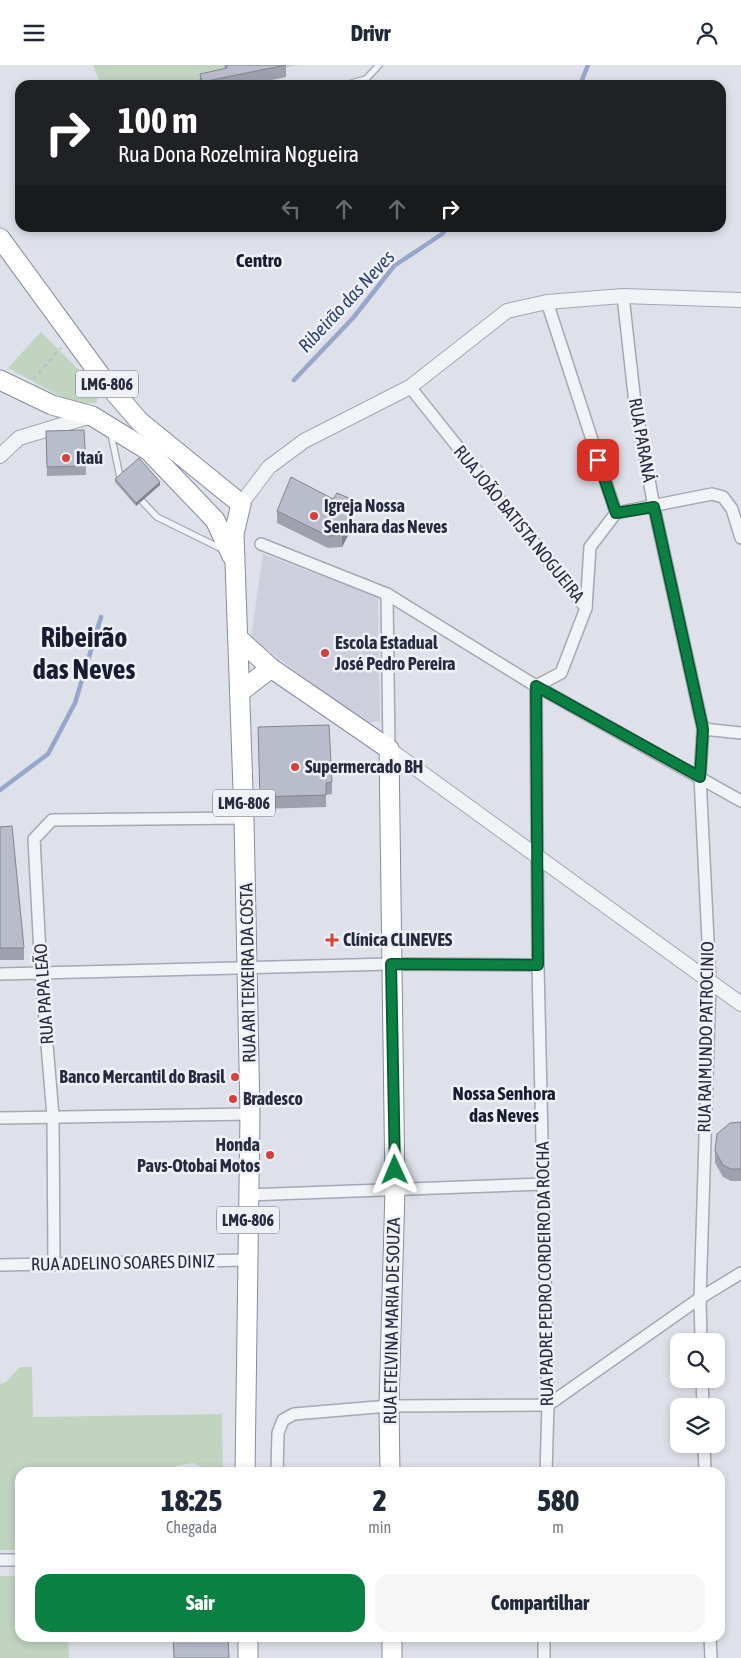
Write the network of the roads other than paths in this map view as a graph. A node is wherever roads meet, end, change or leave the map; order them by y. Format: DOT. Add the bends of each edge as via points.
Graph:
graph roads {
  1 [pos="379,65"];
  2 [pos="362,80"];
  3 [pos="0,238"];
  4 [pos="623,296"];
  5 [pos="741,300"];
  6 [pos="547,303"];
  7 [pos="0,380"];
  8 [pos="410,387"];
  9 [pos="92,415"];
  10 [pos="110,427"];
  11 [pos="2,449"];
  12 [pos="120,477"];
  13 [pos="142,501"];
  14 [pos="241,504"];
  15 [pos="654,507"];
  16 [pos="616,513"];
  17 [pos="215,520"];
  18 [pos="741,538"];
  19 [pos="261,544"];
  20 [pos="233,558"];
  21 [pos="387,594"];
  22 [pos="586,608"];
  23 [pos="239,639"];
  24 [pos="271,668"];
  25 [pos="536,686"];
  26 [pos="240,692"];
  27 [pos="703,729"];
  28 [pos="741,733"];
  29 [pos="389,749"];
  30 [pos="700,777"];
  31 [pos="741,801"];
  32 [pos="244,818"];
  33 [pos="537,858"];
  34 [pos="391,964"];
  35 [pos="538,965"];
  36 [pos="248,967"];
  37 [pos="41,973"];
  38 [pos="0,974"];
  39 [pos="710,982"];
  40 [pos="741,1004"];
  41 [pos="250,1114"];
  42 [pos="54,1116"];
  43 [pos="0,1118"];
  44 [pos="544,1183"];
  45 [pos="395,1189"];
  46 [pos="250,1195"];
  47 [pos="247,1260"];
  48 [pos="0,1265"];
  49 [pos="54,1265"];
  50 [pos="741,1273"];
  51 [pos="700,1298"];
  52 [pos="701,1333"];
  53 [pos="389,1405"];
  54 [pos="548,1405"];
  55 [pos="704,1453"];
  56 [pos="245,1467"];
  57 [pos="277,1467"];
  58 [pos="390,1467"];
  59 [pos="546,1467"];
  60 [pos="705,1467"];
  61 [pos="0,1560"];
  62 [pos="15,1560"];
  63 [pos="248,1642"];
  64 [pos="392,1642"];
  65 [pos="544,1642"];
  66 [pos="709,1642"];
  67 [pos="708,1656"];
  68 [pos="248,1658"];
  69 [pos="392,1658"];
  70 [pos="544,1658"];
  1 -- 2 [label="lane"];
  3 -- 14 [label="highway, LMG-806" via="103,379 140,422"];
  4 -- 5 [label="street"];
  4 -- 6 [label="street"];
  4 -- 15 [label="street, RUA PARANÁ" via="635,403"];
  6 -- 8 [label="street" via="507,311"];
  6 -- 16 [label="street"];
  7 -- 9 [label="highway, LMG-806" via="52,405"];
  8 -- 14 [label="street" via="304,441 269,467"];
  8 -- 22 [label="street, RUA JOÃO BATISTA NOGUEIRA"];
  9 -- 10 [label="highway, LMG-806"];
  9 -- 11 [label="street" via="19,438"];
  10 -- 12 [label="lane"];
  10 -- 17 [label="highway, LMG-806" via="149,451"];
  13 -- 20 [label="lane" via="157,517"];
  14 -- 17 [label="highway"];
  14 -- 20 [label="highway, RUA ARI TEIXEIRA DA COSTA / LMG-806" via="234,534"];
  15 -- 16 [label="street"];
  15 -- 18 [label="street" via="712,494 723,497 732,509"];
  15 -- 27 [label="street, RUA PARANÁ"];
  16 -- 22 [label="street" via="590,547"];
  17 -- 20 [label="highway, LMG-806"];
  19 -- 21 [label="street"];
  20 -- 23 [label="highway, RUA ARI TEIXEIRA DA COSTA / LMG-806"];
  21 -- 25 [label="street"];
  21 -- 29 [label="street"];
  22 -- 25 [label="street, RUA JOÃO BATISTA NOGUEIRA" via="561,673"];
  23 -- 24 [label="highway"];
  23 -- 26 [label="highway, RUA ARI TEIXEIRA DA COSTA / LMG-806"];
  24 -- 26 [label="highway"];
  24 -- 29 [label="highway"];
  25 -- 30 [label="street"];
  25 -- 33 [label="street, RUA PADRE PEDRO CORDEIRO DA ROCHA"];
  26 -- 32 [label="highway, RUA ARI TEIXEIRA DA COSTA / LMG-806"];
  27 -- 28 [label="street"];
  27 -- 30 [label="street, RUA PARANÁ"];
  29 -- 33 [label="street"];
  29 -- 34 [label="highway, RUA ETELVINA MARIA DE SOUZA"];
  30 -- 31 [label="street"];
  30 -- 39 [label="street, RUA RAIMUNDO PATROCINIO"];
  32 -- 36 [label="highway, RUA ARI TEIXEIRA DA COSTA / LMG-806"];
  32 -- 37 [label="street, RUA PAPA LEÃO" via="52,819 34,839"];
  33 -- 35 [label="street, RUA PADRE PEDRO CORDEIRO DA ROCHA"];
  33 -- 39 [label="street"];
  34 -- 35 [label="street"];
  34 -- 36 [label="street"];
  34 -- 45 [label="highway, RUA ETELVINA MARIA DE SOUZA"];
  35 -- 44 [label="street, RUA PADRE PEDRO CORDEIRO DA ROCHA"];
  36 -- 37 [label="street"];
  36 -- 41 [label="highway, RUA ARI TEIXEIRA DA COSTA / LMG-806"];
  37 -- 38 [label="street"];
  37 -- 42 [label="street, RUA PAPA LEÃO"];
  39 -- 40 [label="street"];
  39 -- 51 [label="street, RUA RAIMUNDO PATROCINIO"];
  41 -- 42 [label="street"];
  41 -- 46 [label="highway, RUA ARI TEIXEIRA DA COSTA / LMG-806"];
  42 -- 43 [label="street"];
  42 -- 49 [label="street, RUA PAPA LEÃO"];
  44 -- 45 [label="street"];
  44 -- 54 [label="street, RUA PADRE PEDRO CORDEIRO DA ROCHA"];
  45 -- 46 [label="street"];
  45 -- 53 [label="highway, RUA ETELVINA MARIA DE SOUZA"];
  46 -- 47 [label="highway, RUA ARI TEIXEIRA DA COSTA / LMG-806"];
  47 -- 49 [label="street, RUA ADELINO SOARES DINIZ"];
  47 -- 56 [label="highway, RUA ARI TEIXEIRA DA COSTA / LMG-806"];
  48 -- 49 [label="street, RUA ADELINO SOARES DINIZ"];
  50 -- 51 [label="street"];
  51 -- 52 [label="street, RUA RAIMUNDO PATROCINIO"];
  51 -- 54 [label="street"];
  53 -- 54 [label="street"];
  53 -- 57 [label="street" via="294,1415 283,1420 278,1433"];
  53 -- 58 [label="highway, RUA ETELVINA MARIA DE SOUZA"];
  54 -- 59 [label="street, RUA PADRE PEDRO CORDEIRO DA ROCHA"];
  55 -- 60 [label="street"];
  61 -- 62 [label="street"];
  63 -- 68 [label="highway"];
  64 -- 69 [label="highway"];
  65 -- 70 [label="street"];
  66 -- 67 [label="street"];
}
